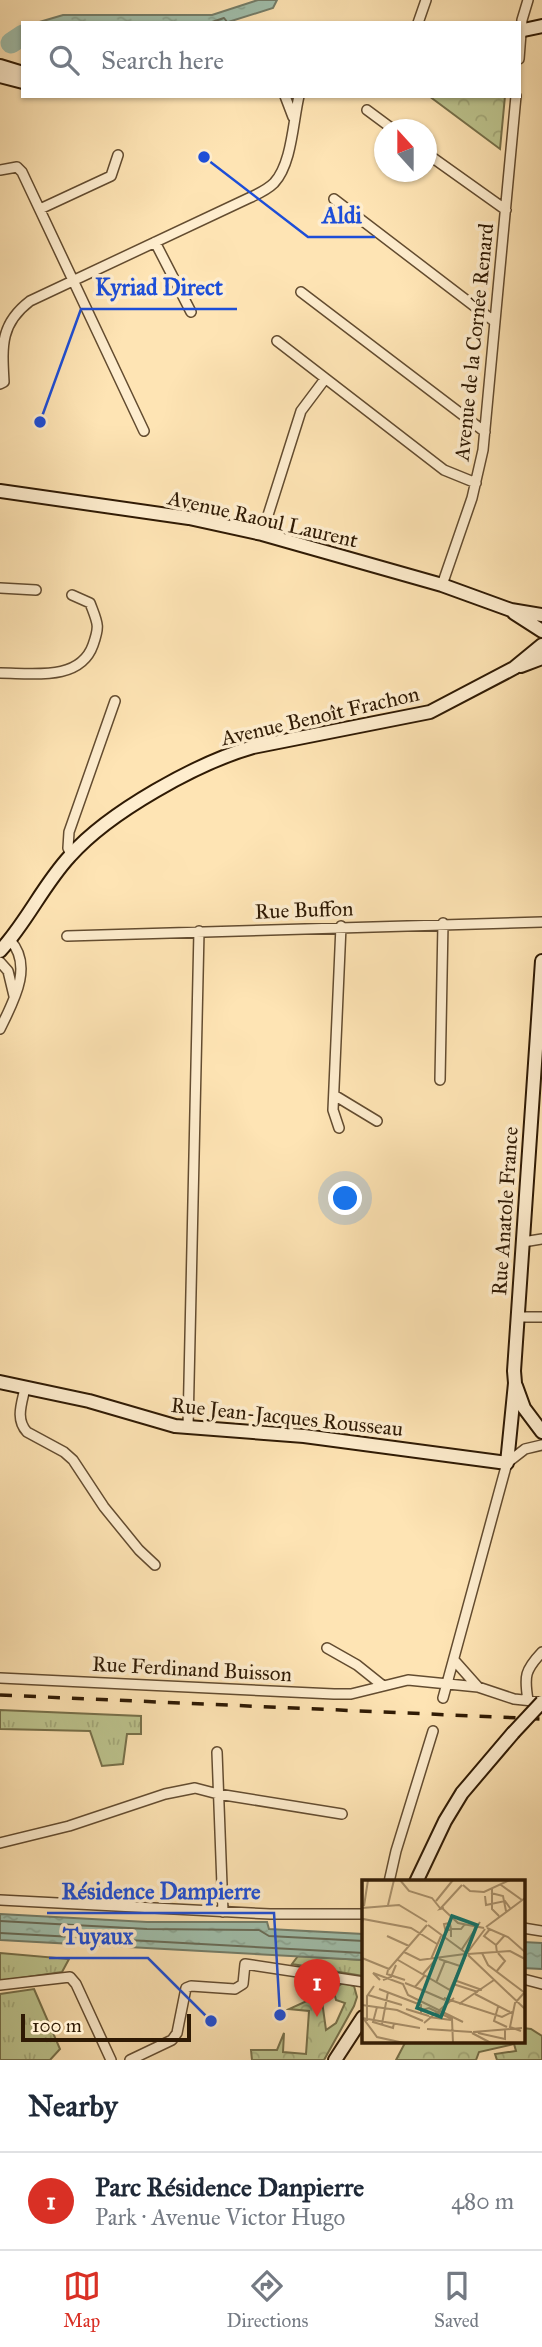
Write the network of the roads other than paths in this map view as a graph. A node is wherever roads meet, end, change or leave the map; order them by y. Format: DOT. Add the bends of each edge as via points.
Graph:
graph roads {
  1 [pos="426,0"];
  2 [pos="528,0"];
  3 [pos="419,21"];
  4 [pos="542,26"];
  5 [pos="521,27"];
  6 [pos="521,31"];
  7 [pos="0,66"];
  8 [pos="21,72"];
  9 [pos="0,76"];
  10 [pos="21,81"];
  11 [pos="286,98"];
  12 [pos="299,98"];
  13 [pos="516,98"];
  14 [pos="368,110"];
  15 [pos="294,118"];
  16 [pos="380,119"];
  17 [pos="118,155"];
  18 [pos="437,161"];
  19 [pos="0,170"];
  20 [pos="334,199"];
  21 [pos="40,209"];
  22 [pos="506,210"];
  23 [pos="155,242"];
  24 [pos="72,280"];
  25 [pos="301,292"];
  26 [pos="191,312"];
  27 [pos="495,322"];
  28 [pos="277,341"];
  29 [pos="325,379"];
  30 [pos="2,383"];
  31 [pos="144,431"];
  32 [pos="485,432"];
  33 [pos="476,483"];
  34 [pos="0,491"];
  35 [pos="262,534"];
  36 [pos="442,585"];
  37 [pos="0,588"];
  38 [pos="36,590"];
  39 [pos="72,595"];
  40 [pos="511,610"];
  41 [pos="542,615"];
  42 [pos="542,631"];
  43 [pos="542,645"];
  44 [pos="542,659"];
  45 [pos="514,668"];
  46 [pos="0,673"];
  47 [pos="115,701"];
  48 [pos="71,855"];
  49 [pos="542,922"];
  50 [pos="443,923"];
  51 [pos="341,926"];
  52 [pos="199,931"];
  53 [pos="67,936"];
  54 [pos="7,939"];
  55 [pos="0,951"];
  56 [pos="542,961"];
  57 [pos="0,962"];
  58 [pos="15,998"];
  59 [pos="0,1029"];
  60 [pos="440,1080"];
  61 [pos="334,1095"];
  62 [pos="377,1121"];
  63 [pos="339,1128"];
  64 [pos="542,1239"];
  65 [pos="523,1242"];
  66 [pos="518,1317"];
  67 [pos="542,1317"];
  68 [pos="0,1382"];
  69 [pos="515,1382"];
  70 [pos="26,1388"];
  71 [pos="188,1427"];
  72 [pos="542,1432"];
  73 [pos="542,1445"];
  74 [pos="507,1462"];
  75 [pos="155,1564"];
  76 [pos="327,1648"];
  77 [pos="542,1652"];
  78 [pos="454,1660"];
  79 [pos="0,1678"];
  80 [pos="448,1683"];
  81 [pos="382,1685"];
  82 [pos="478,1688"];
  83 [pos="443,1698"];
  84 [pos="528,1700"];
  85 [pos="542,1702"];
  86 [pos="433,1731"];
  87 [pos="217,1752"];
  88 [pos="218,1794"];
  89 [pos="342,1814"];
  90 [pos="0,1843"];
  91 [pos="388,1880"];
  92 [pos="416,1880"];
  93 [pos="0,1900"];
  94 [pos="223,1912"];
  95 [pos="362,1914"];
  96 [pos="524,1928"];
  97 [pos="542,1931"];
  98 [pos="524,1979"];
  99 [pos="362,1982"];
  100 [pos="542,1984"];
  101 [pos="0,1985"];
  102 [pos="362,2018"];
  103 [pos="362,2019"];
  104 [pos="111,2060"];
  105 [pos="130,2060"];
  106 [pos="335,2060"];
  107 [pos="347,2060"];
  1 -- 3 [label="street"];
  2 -- 5 [label="street"];
  4 -- 6 [label="street"];
  7 -- 8 [label="street"];
  9 -- 10 [label="street"];
  11 -- 15 [label="street"];
  12 -- 15 [label="street"];
  13 -- 22 [label="street, Avenue de la Cornée Renard"];
  14 -- 16 [label="street"];
  15 -- 23 [label="street" via="283,164 272,185"];
  17 -- 21 [label="street" via="111,176"];
  18 -- 22 [label="street"];
  19 -- 21 [label="street" via="17,167"];
  20 -- 27 [label="street"];
  21 -- 24 [label="street"];
  22 -- 27 [label="street, Avenue de la Cornée Renard"];
  23 -- 24 [label="street"];
  23 -- 26 [label="street"];
  24 -- 30 [label="street" via="21,307 8,323"];
  24 -- 31 [label="street"];
  25 -- 32 [label="street"];
  27 -- 32 [label="street, Avenue de la Cornée Renard"];
  28 -- 29 [label="street"];
  29 -- 33 [label="street" via="444,470"];
  29 -- 35 [label="street" via="301,411"];
  32 -- 33 [label="street, Avenue de la Cornée Renard"];
  33 -- 36 [label="street, Avenue de la Cornée Renard"];
  34 -- 35 [label="street, Avenue Raoul Laurent" via="189,518"];
  35 -- 36 [label="street, Avenue Raoul Laurent"];
  36 -- 40 [label="street, Avenue Raoul Laurent"];
  37 -- 38 [label="street"];
  39 -- 46 [label="street" via="90,603 99,628 90,655 66,671"];
  40 -- 41 [label="street, Avenue Raoul Laurent"];
  40 -- 42 [label="street, Avenue Raoul Laurent"];
  43 -- 45 [label="street, Avenue Benoît Frachon"];
  44 -- 45 [label="street, Avenue Benoît Frachon"];
  45 -- 48 [label="street, Avenue Benoît Frachon" via="422,714 226,755 174,780"];
  47 -- 48 [label="street" via="69,832"];
  48 -- 54 [label="street, Avenue Benoît Frachon"];
  49 -- 50 [label="street, Rue Buffon"];
  50 -- 51 [label="street, Rue Buffon"];
  50 -- 60 [label="street"];
  51 -- 52 [label="street, Rue Buffon"];
  51 -- 61 [label="street"];
  52 -- 53 [label="street, Rue Buffon"];
  52 -- 71 [label="street"];
  54 -- 55 [label="street, Avenue Benoît Frachon"];
  54 -- 58 [label="street" via="17,947 22,961"];
  56 -- 65 [label="street, Rue Anatole France"];
  57 -- 58 [label="street" via="8,971"];
  58 -- 59 [label="street"];
  61 -- 62 [label="street"];
  61 -- 63 [label="street"];
  64 -- 65 [label="street"];
  65 -- 66 [label="street, Rue Anatole France"];
  66 -- 67 [label="street"];
  66 -- 69 [label="street, Rue Anatole France"];
  68 -- 70 [label="street, Rue Jean-Jacques Rousseau"];
  69 -- 72 [label="street" via="524,1408"];
  69 -- 74 [label="street, Rue Anatole France"];
  70 -- 71 [label="street, Rue Jean-Jacques Rousseau"];
  70 -- 75 [label="street" via="20,1419 23,1427 73,1460 104,1507"];
  71 -- 74 [label="street, Rue Jean-Jacques Rousseau" via="304,1436"];
  73 -- 74 [label="street" via="524,1449"];
  74 -- 78 [label="street, Rue Anatole France"];
  76 -- 81 [label="street"];
  77 -- 84 [label="street" via="528,1667"];
  78 -- 80 [label="street, Rue Anatole France"];
  78 -- 82 [label="street"];
  79 -- 81 [label="street, Rue Ferdinand Buisson" via="334,1694"];
  80 -- 81 [label="street, Rue Ferdinand Buisson" via="408,1680"];
  80 -- 82 [label="street, Rue Ferdinand Buisson"];
  80 -- 83 [label="street, Rue Anatole France"];
  82 -- 84 [label="street, Rue Ferdinand Buisson"];
  84 -- 85 [label="street, Rue Ferdinand Buisson"];
  85 -- 92 [label="street, bridge" via="462,1793"];
  86 -- 91 [label="street"];
  87 -- 88 [label="street"];
  88 -- 89 [label="street"];
  88 -- 90 [label="street" via="195,1788 165,1794"];
  88 -- 94 [label="street"];
  93 -- 94 [label="street"];
  94 -- 95 [label="street"];
  96 -- 97 [label="street"];
  98 -- 100 [label="street"];
  99 -- 105 [label="street" via="245,1964 243,1984 235,1989 186,1988 172,2040"];
  101 -- 104 [label="street" via="71,1977"];
  102 -- 106 [label="street"];
  103 -- 107 [label="street"];
}
